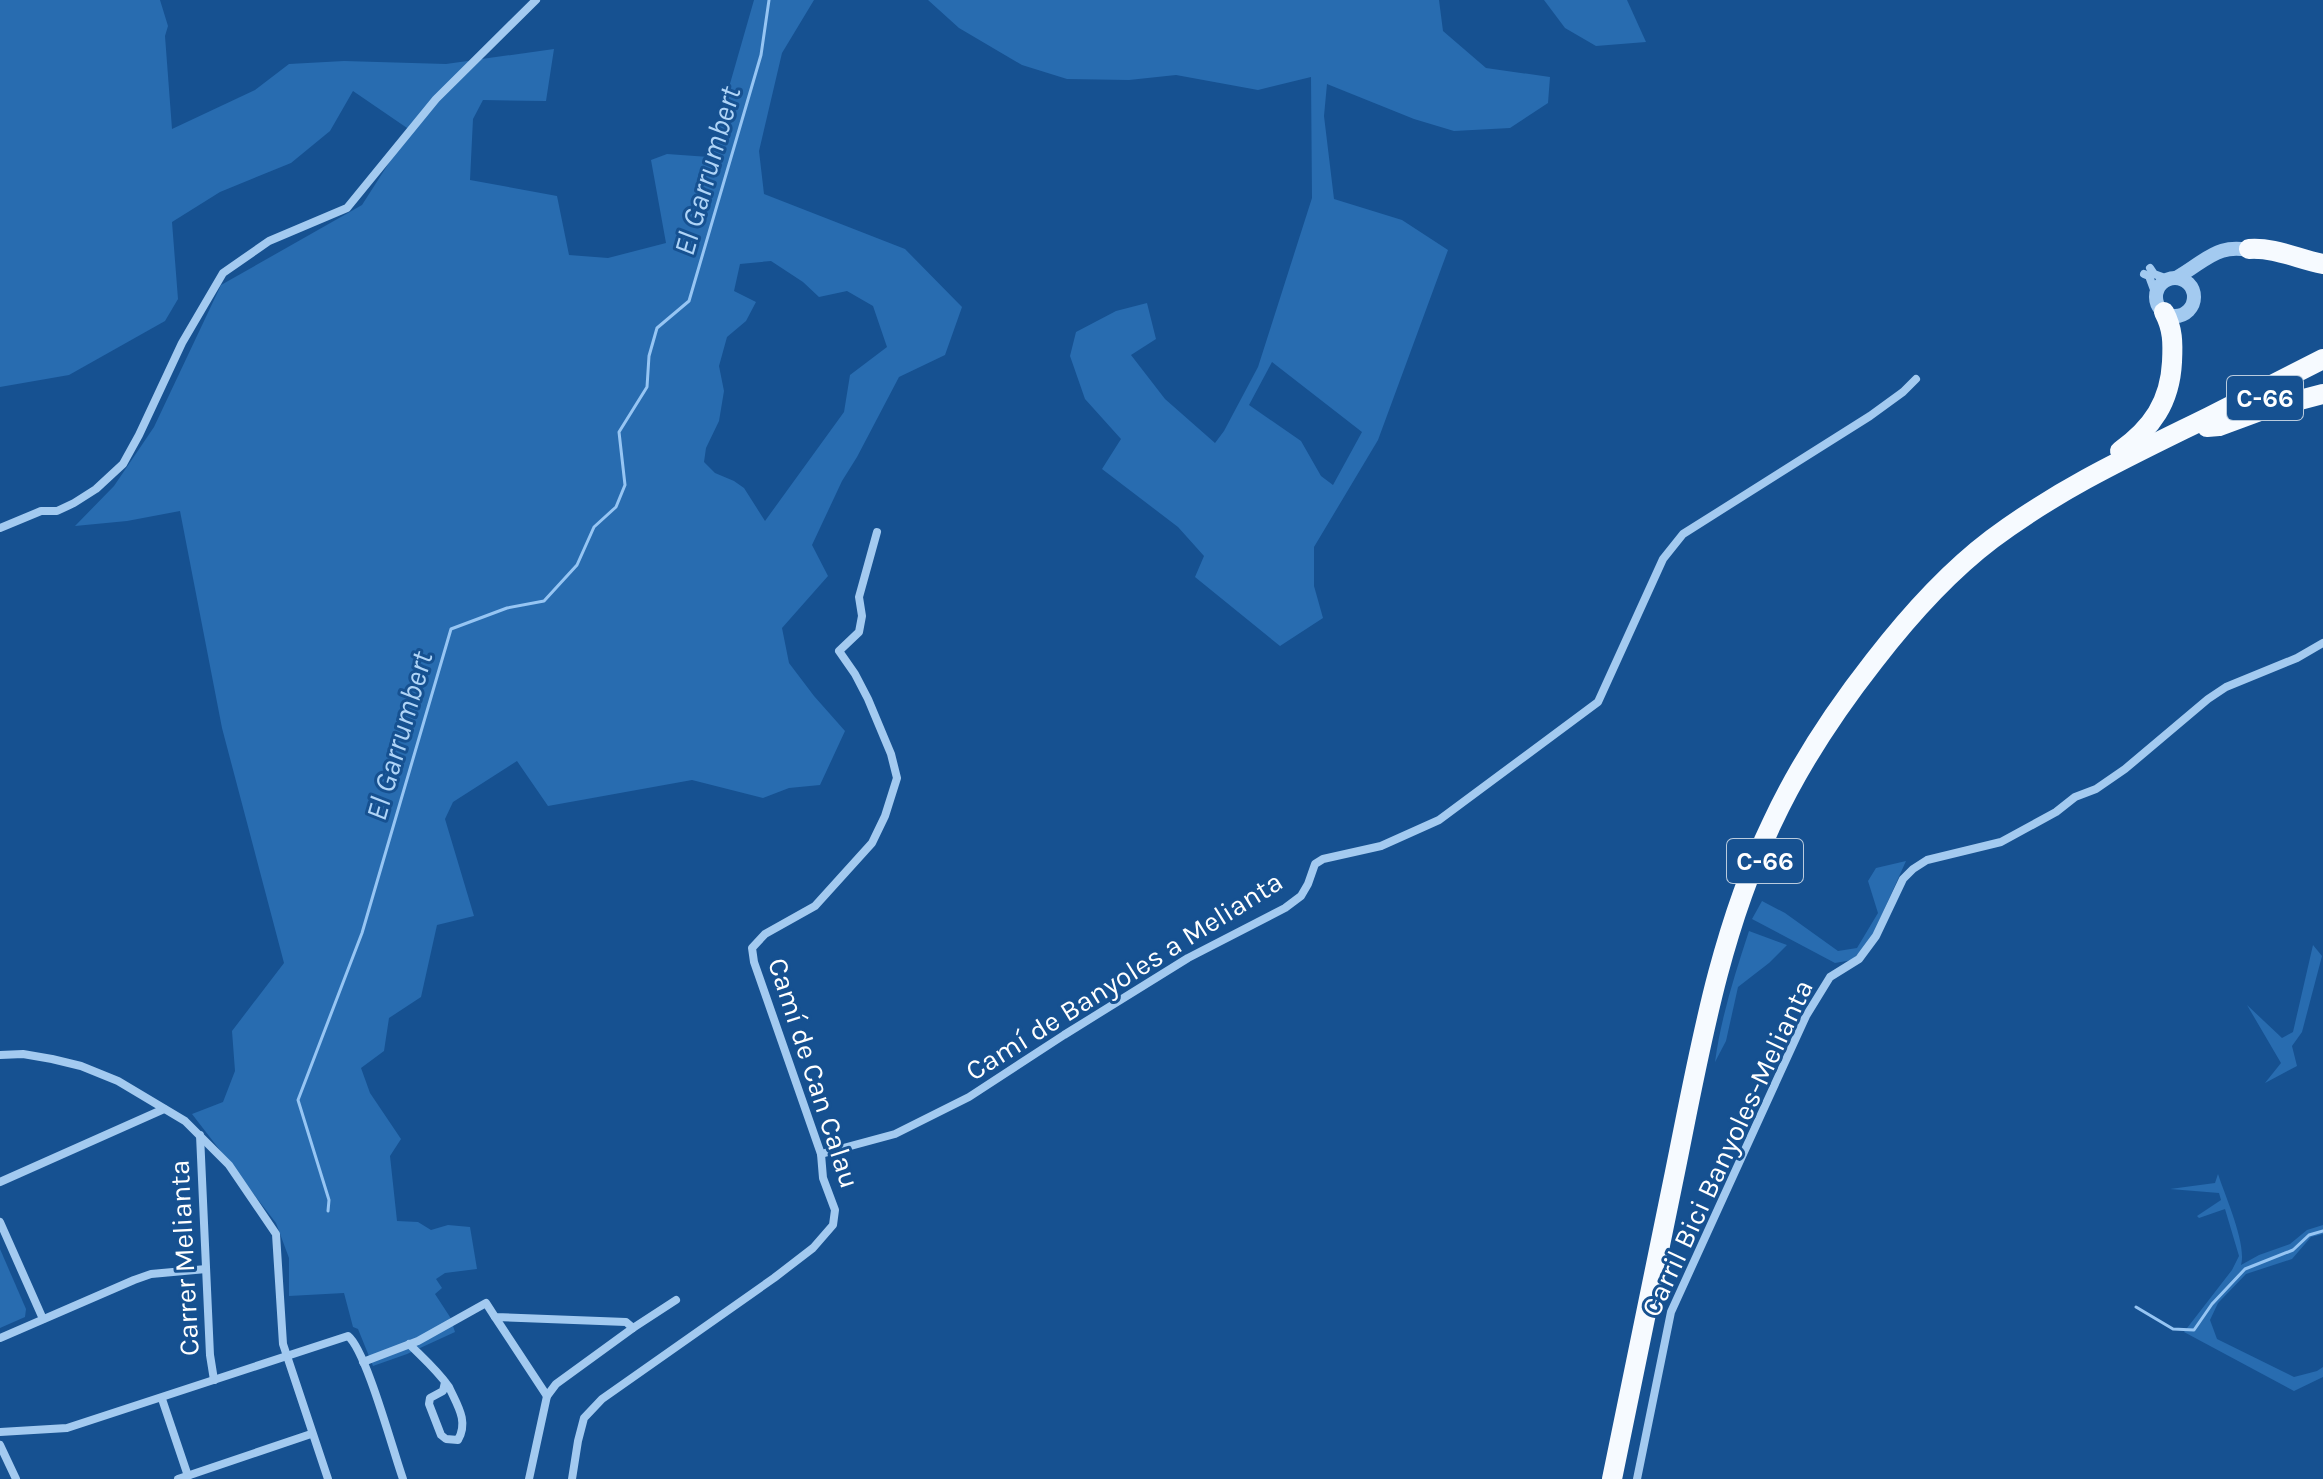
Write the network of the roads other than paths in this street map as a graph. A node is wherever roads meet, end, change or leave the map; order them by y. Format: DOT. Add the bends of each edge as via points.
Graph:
graph roads {
  1 [pos="536,0"];
  2 [pos="2249,249"];
  3 [pos="2323,264"];
  4 [pos="2199,265"];
  5 [pos="2323,274"];
  6 [pos="2172,279"];
  7 [pos="2192,289"];
  8 [pos="2160,304"];
  9 [pos="2323,359"];
  10 [pos="2323,369"];
  11 [pos="1916,379"];
  12 [pos="2323,394"];
  13 [pos="2207,427"];
  14 [pos="2079,482"];
  15 [pos="0,528"];
  16 [pos="877,532"];
  17 [pos="2323,643"];
  18 [pos="0,1055"];
  19 [pos="164,1109"];
  20 [pos="200,1134"];
  21 [pos="821,1154"];
  22 [pos="0,1182"];
  23 [pos="0,1222"];
  24 [pos="206,1269"];
  25 [pos="676,1300"];
  26 [pos="495,1317"];
  27 [pos="43,1319"];
  28 [pos="633,1328"];
  29 [pos="0,1338"];
  30 [pos="409,1344"];
  31 [pos="287,1357"];
  32 [pos="363,1362"];
  33 [pos="214,1380"];
  34 [pos="445,1382"];
  35 [pos="547,1396"];
  36 [pos="162,1399"];
  37 [pos="0,1432"];
  38 [pos="311,1434"];
  39 [pos="0,1445"];
  40 [pos="183,1477"];
  41 [pos="16,1479"];
  42 [pos="328,1479"];
  43 [pos="403,1479"];
  44 [pos="529,1479"];
  45 [pos="572,1479"];
  46 [pos="1612,1479"];
  47 [pos="1620,1479"];
  48 [pos="1637,1479"];
  1 -- 15 [label="street" via="436,99 347,208 269,241 223,273 123,464 74,503"];
  2 -- 3 [label="highway"];
  2 -- 4 [label="street" via="2226,248"];
  2 -- 5 [label="street"];
  4 -- 6 [label="street"];
  4 -- 7 [label="street"];
  6 -- 7 [label="street" via="2185,281"];
  6 -- 8 [label="street" via="2159,287"];
  6 -- 8 [label="street" via="2147,271"];
  7 -- 8 [label="street" via="2187,311 2176,316"];
  8 -- 14 [label="highway" via="2173,337 2163,405 2144,432"];
  9 -- 14 [label="highway, C-66"];
  10 -- 13 [label="highway, C-66"];
  11 -- 21 [label="street, Camí de Banyoles a Melianta" via="1870,416 1683,534 1663,559 1598,702 1439,820 1381,846 1323,859 1315,864 1301,896 1285,908 1188,958 969,1097 895,1134"];
  12 -- 13 [label="highway"];
  13 -- 47 [label="highway, C-66" via="2067,501 1973,569 1889,655 1849,706 1805,777 1764,862 1722,993"];
  14 -- 46 [label="highway, C-66" via="1989,542 1904,624 1836,712 1770,826 1714,991"];
  16 -- 21 [label="street, Camí de Can Calau" via="859,597 859,632 839,651 868,699 897,778 872,843 815,906 765,934 752,948"];
  17 -- 48 [label="street, Carril Bici Banyoles-Melianta" via="2226,687 2096,789 2001,842 1927,860 1903,879 1876,936 1859,959 1830,977 1806,1016 1671,1312"];
  18 -- 19 [label="street" via="23,1054 81,1066"];
  19 -- 20 [label="street"];
  19 -- 22 [label="street"];
  20 -- 24 [label="street, Carrer Melianta"];
  20 -- 31 [label="street" via="229,1165 276,1234"];
  21 -- 45 [label="street, Camí de Can Calau" via="835,1210 833,1225 813,1248 602,1399 584,1418"];
  23 -- 27 [label="street"];
  24 -- 27 [label="street" via="151,1274"];
  24 -- 33 [label="street, Carrer Melianta"];
  25 -- 28 [label="street"];
  26 -- 28 [label="street" via="626,1322"];
  26 -- 30 [label="street" via="486,1303"];
  26 -- 35 [label="street"];
  27 -- 29 [label="street"];
  28 -- 35 [label="street"];
  30 -- 32 [label="street"];
  30 -- 34 [label="street"];
  31 -- 32 [label="street" via="348,1336"];
  31 -- 33 [label="street"];
  31 -- 38 [label="street"];
  32 -- 43 [label="street"];
  33 -- 36 [label="street"];
  34 -- 34 [label="street" via="463,1420 464,1430 453,1441 441,1435 429,1404"];
  35 -- 44 [label="street"];
  36 -- 37 [label="street" via="67,1428"];
  36 -- 40 [label="street"];
  38 -- 40 [label="street"];
  38 -- 42 [label="street"];
  39 -- 41 [label="street"];
}
